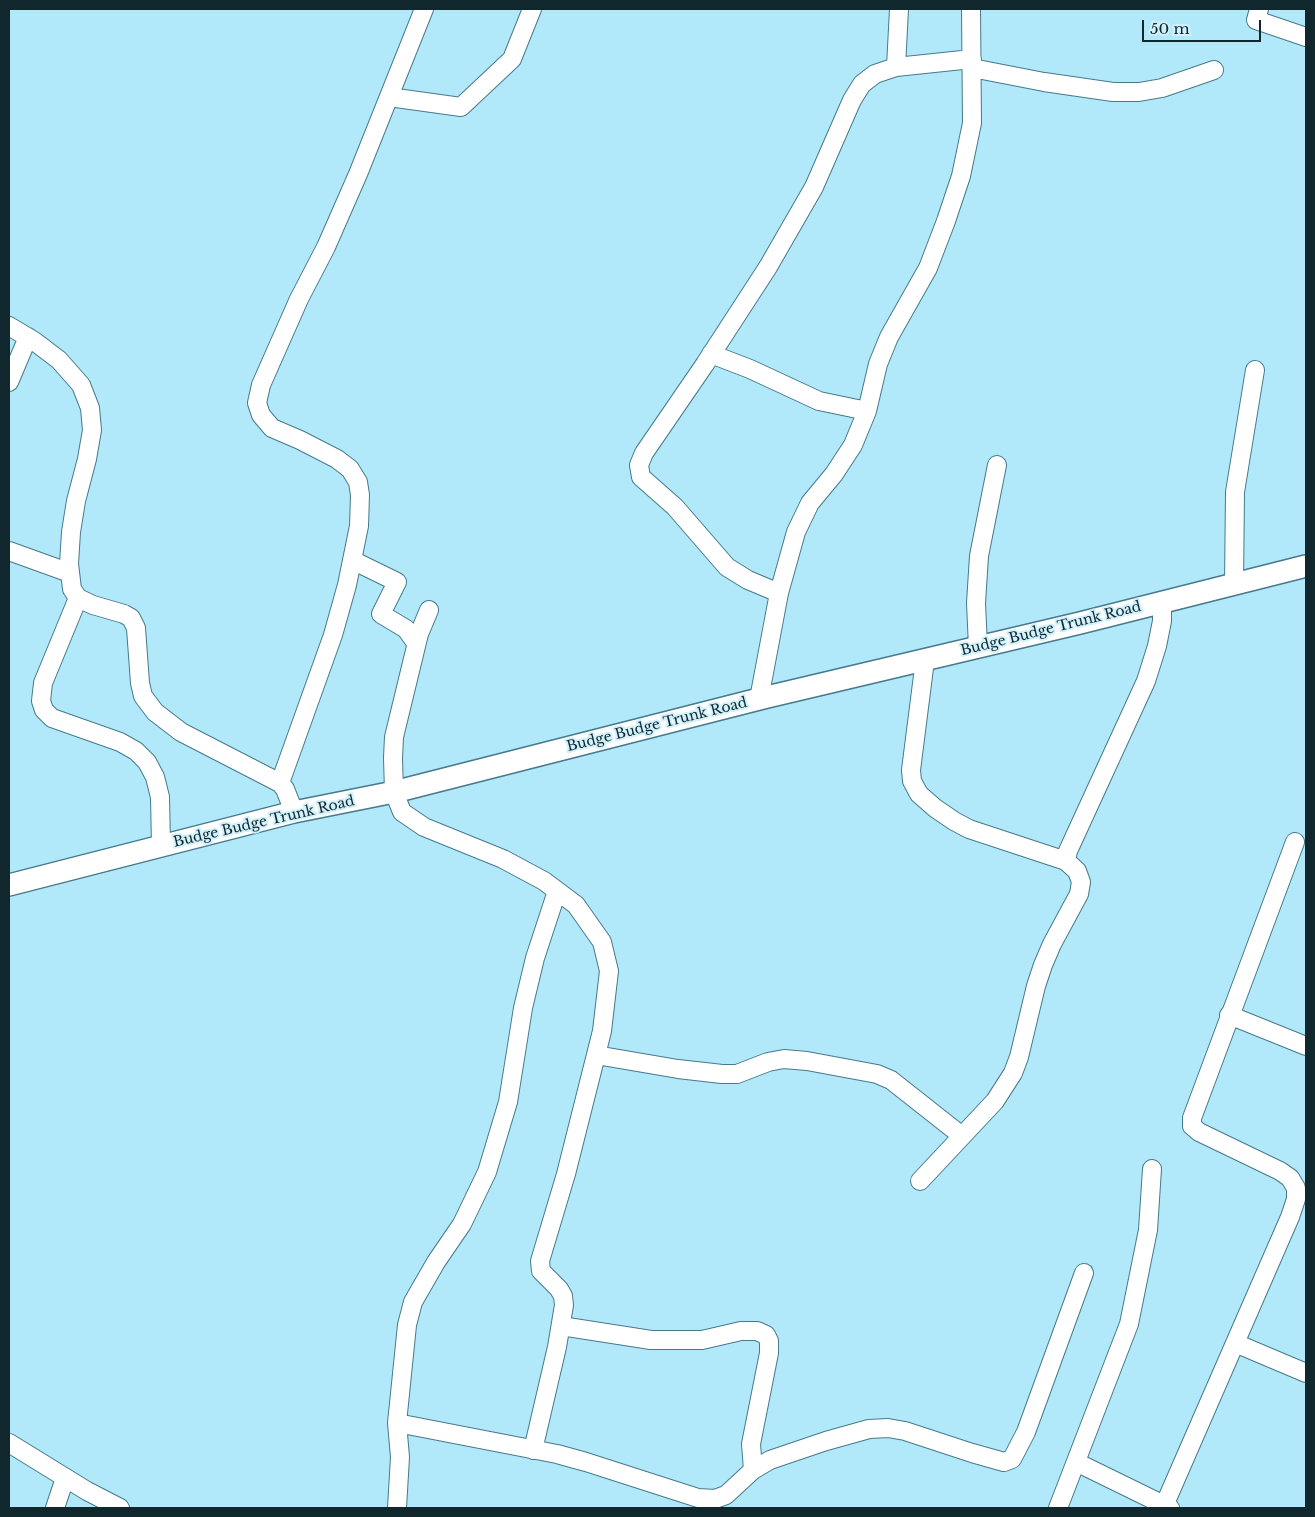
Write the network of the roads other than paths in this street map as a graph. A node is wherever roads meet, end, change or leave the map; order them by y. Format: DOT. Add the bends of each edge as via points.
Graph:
graph roads {
  1 [pos="424,9"];
  2 [pos="532,9"];
  3 [pos="899,9"];
  4 [pos="971,9"];
  5 [pos="1260,9"];
  6 [pos="1306,36"];
  7 [pos="972,63"];
  8 [pos="896,67"];
  9 [pos="1214,70"];
  10 [pos="390,97"];
  11 [pos="9,326"];
  12 [pos="28,337"];
  13 [pos="711,354"];
  14 [pos="1255,370"];
  15 [pos="9,382"];
  16 [pos="867,411"];
  17 [pos="997,465"];
  18 [pos="9,551"];
  19 [pos="352,560"];
  20 [pos="1306,566"];
  21 [pos="70,573"];
  22 [pos="1234,584"];
  23 [pos="779,593"];
  24 [pos="78,598"];
  25 [pos="1162,602"];
  26 [pos="429,610"];
  27 [pos="416,643"];
  28 [pos="978,647"];
  29 [pos="925,660"];
  30 [pos="759,700"];
  31 [pos="280,783"];
  32 [pos="394,792"];
  33 [pos="294,812"];
  34 [pos="1295,842"];
  35 [pos="161,846"];
  36 [pos="1066,861"];
  37 [pos="9,885"];
  38 [pos="557,891"];
  39 [pos="1230,1015"];
  40 [pos="1306,1046"];
  41 [pos="596,1055"];
  42 [pos="962,1136"];
  43 [pos="1152,1169"];
  44 [pos="920,1181"];
  45 [pos="1084,1273"];
  46 [pos="561,1326"];
  47 [pos="1235,1344"];
  48 [pos="1306,1373"];
  49 [pos="397,1423"];
  50 [pos="9,1443"];
  51 [pos="533,1450"];
  52 [pos="1076,1462"];
  53 [pos="753,1470"];
  54 [pos="65,1478"];
  55 [pos="1167,1507"];
  56 [pos="55,1508"];
  57 [pos="120,1508"];
  58 [pos="396,1508"];
  59 [pos="1058,1508"];
  1 -- 10 [label="street"];
  2 -- 10 [label="street" via="512,59 461,107"];
  3 -- 8 [label="street"];
  4 -- 7 [label="street"];
  5 -- 6 [label="street" via="1256,20"];
  7 -- 8 [label="street"];
  7 -- 9 [label="street" via="1044,82 1113,92 1162,88"];
  7 -- 16 [label="street" via="972,123 961,176 928,268 889,337 878,364"];
  8 -- 13 [label="street" via="875,74 862,84 814,187 768,268"];
  10 -- 19 [label="street" via="326,247 261,385 257,403 261,415 272,428 337,459 350,469 358,482 359,526"];
  11 -- 12 [label="street"];
  12 -- 15 [label="street"];
  12 -- 21 [label="street" via="59,360 81,385 90,408 92,430 71,532"];
  13 -- 16 [label="street" via="819,401"];
  13 -- 23 [label="street" via="644,452 639,465 641,477 676,507 727,567"];
  14 -- 22 [label="street" via="1235,492"];
  16 -- 23 [label="street" via="853,445 810,503 796,532"];
  17 -- 28 [label="street" via="979,556"];
  18 -- 21 [label="street"];
  19 -- 27 [label="street" via="397,582 382,614 406,629"];
  19 -- 31 [label="street" via="333,635"];
  20 -- 22 [label="main road, Budge Budge Trunk Road"];
  21 -- 24 [label="street" via="72,589"];
  22 -- 25 [label="main road, Budge Budge Trunk Road"];
  23 -- 30 [label="street"];
  24 -- 31 [label="street" via="132,618 136,628 143,696 155,712 181,732"];
  24 -- 35 [label="street" via="43,683 41,701 44,710 52,718 120,742 147,762 160,797"];
  25 -- 28 [label="main road, Budge Budge Trunk Road"];
  25 -- 36 [label="street" via="1157,646 1146,681"];
  26 -- 27 [label="street"];
  27 -- 32 [label="street" via="394,737"];
  28 -- 29 [label="main road, Budge Budge Trunk Road"];
  29 -- 30 [label="main road, Budge Budge Trunk Road"];
  29 -- 36 [label="street" via="910,770 919,794 969,829"];
  30 -- 32 [label="main road, Budge Budge Trunk Road"];
  31 -- 33 [label="street"];
  32 -- 33 [label="main road, Budge Budge Trunk Road"];
  32 -- 38 [label="street" via="402,812 424,827 503,859"];
  33 -- 35 [label="main road, Budge Budge Trunk Road"];
  34 -- 39 [label="street"];
  35 -- 37 [label="main road, Budge Budge Trunk Road"];
  36 -- 42 [label="street" via="1077,871 1081,882 1079,894 1043,965 1019,1057 999,1095"];
  38 -- 41 [label="street" via="576,905 602,942 609,971"];
  38 -- 49 [label="street" via="535,958 523,1008 508,1102 486,1172 462,1224 413,1302 407,1325"];
  39 -- 40 [label="street"];
  39 -- 47 [label="street" via="1192,1118 1192,1126 1198,1132 1280,1171 1296,1188 1290,1217"];
  41 -- 42 [label="street" via="722,1074 737,1074 784,1059 877,1074 891,1080"];
  41 -- 46 [label="street" via="540,1261 541,1271 563,1296"];
  42 -- 44 [label="street"];
  43 -- 52 [label="street" via="1148,1230 1130,1318"];
  45 -- 53 [label="street" via="1029,1423 1012,1459 1004,1462 991,1460 888,1428 818,1444 770,1460"];
  46 -- 51 [label="street"];
  46 -- 53 [label="street" via="651,1340 702,1340 741,1331 757,1331 766,1335 769,1353 751,1444"];
  47 -- 48 [label="street"];
  47 -- 55 [label="street"];
  49 -- 51 [label="street"];
  49 -- 58 [label="street" via="400,1456"];
  50 -- 54 [label="street"];
  51 -- 53 [label="street" via="586,1462 698,1498 715,1500 726,1495"];
  52 -- 55 [label="street"];
  52 -- 59 [label="street"];
  54 -- 56 [label="street"];
  54 -- 57 [label="street"];
}
